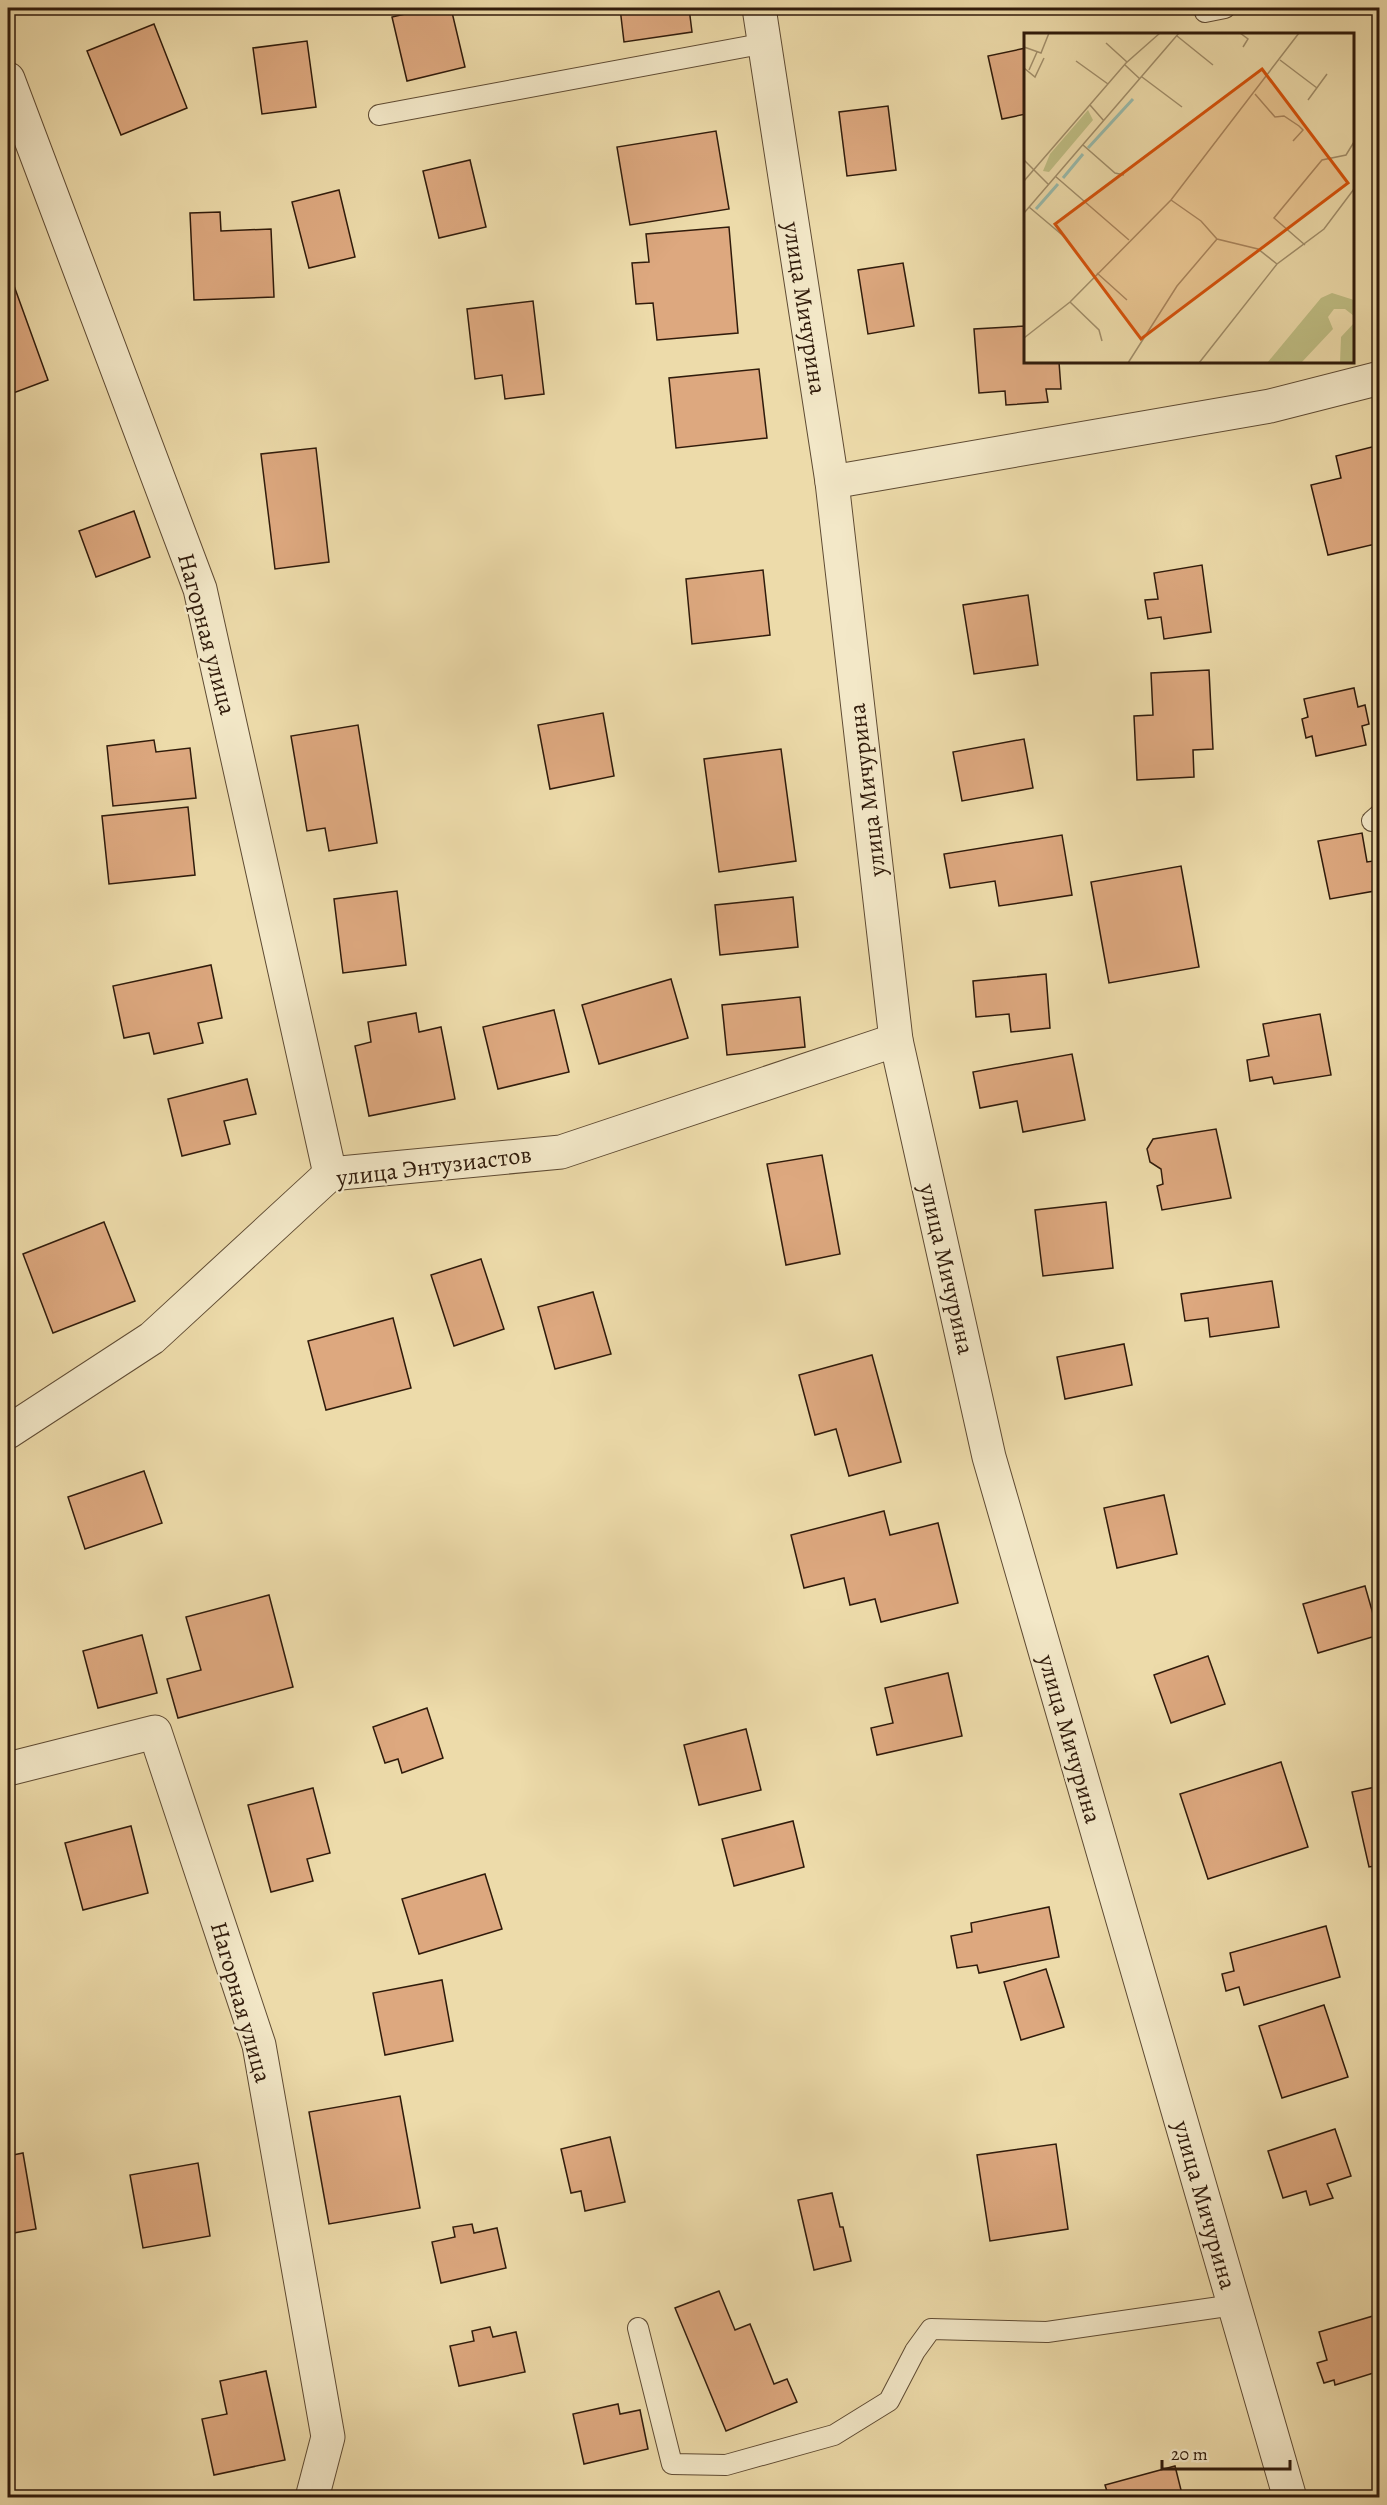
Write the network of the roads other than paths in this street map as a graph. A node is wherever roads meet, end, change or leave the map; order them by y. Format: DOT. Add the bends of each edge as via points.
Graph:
graph roads {
  1 [pos="759,8"];
  2 [pos="1225,8"];
  3 [pos="1205,12"];
  4 [pos="766,43"];
  5 [pos="8,80"];
  6 [pos="379,116"];
  7 [pos="1380,378"];
  8 [pos="832,482"];
  9 [pos="896,1040"];
  10 [pos="330,1174"];
  11 [pos="8,1432"];
  12 [pos="8,1769"];
  13 [pos="1234,2305"];
  14 [pos="638,2328"];
  15 [pos="312,2498"];
  16 [pos="1290,2498"];
  1 -- 4 [label="street, улица Мичурина"];
  2 -- 3 [label="lane"];
  4 -- 6 [label="lane"];
  4 -- 8 [label="street, улица Мичурина"];
  5 -- 10 [label="street, Нагорная улица" via="200,589"];
  7 -- 8 [label="street" via="1270,406"];
  8 -- 9 [label="street, улица Мичурина"];
  9 -- 10 [label="street, улица Энтузиастов" via="561,1152"];
  9 -- 13 [label="street, улица Мичурина" via="989,1457"];
  10 -- 11 [label="street, улица Энтузиастов" via="152,1338"];
  12 -- 15 [label="street, Нагорная улица" via="155,1732 258,2045 328,2437"];
  13 -- 14 [label="lane" via="1047,2332 931,2329 889,2401 834,2435 726,2465 672,2464"];
  13 -- 16 [label="street, улица Мичурина"];
}
